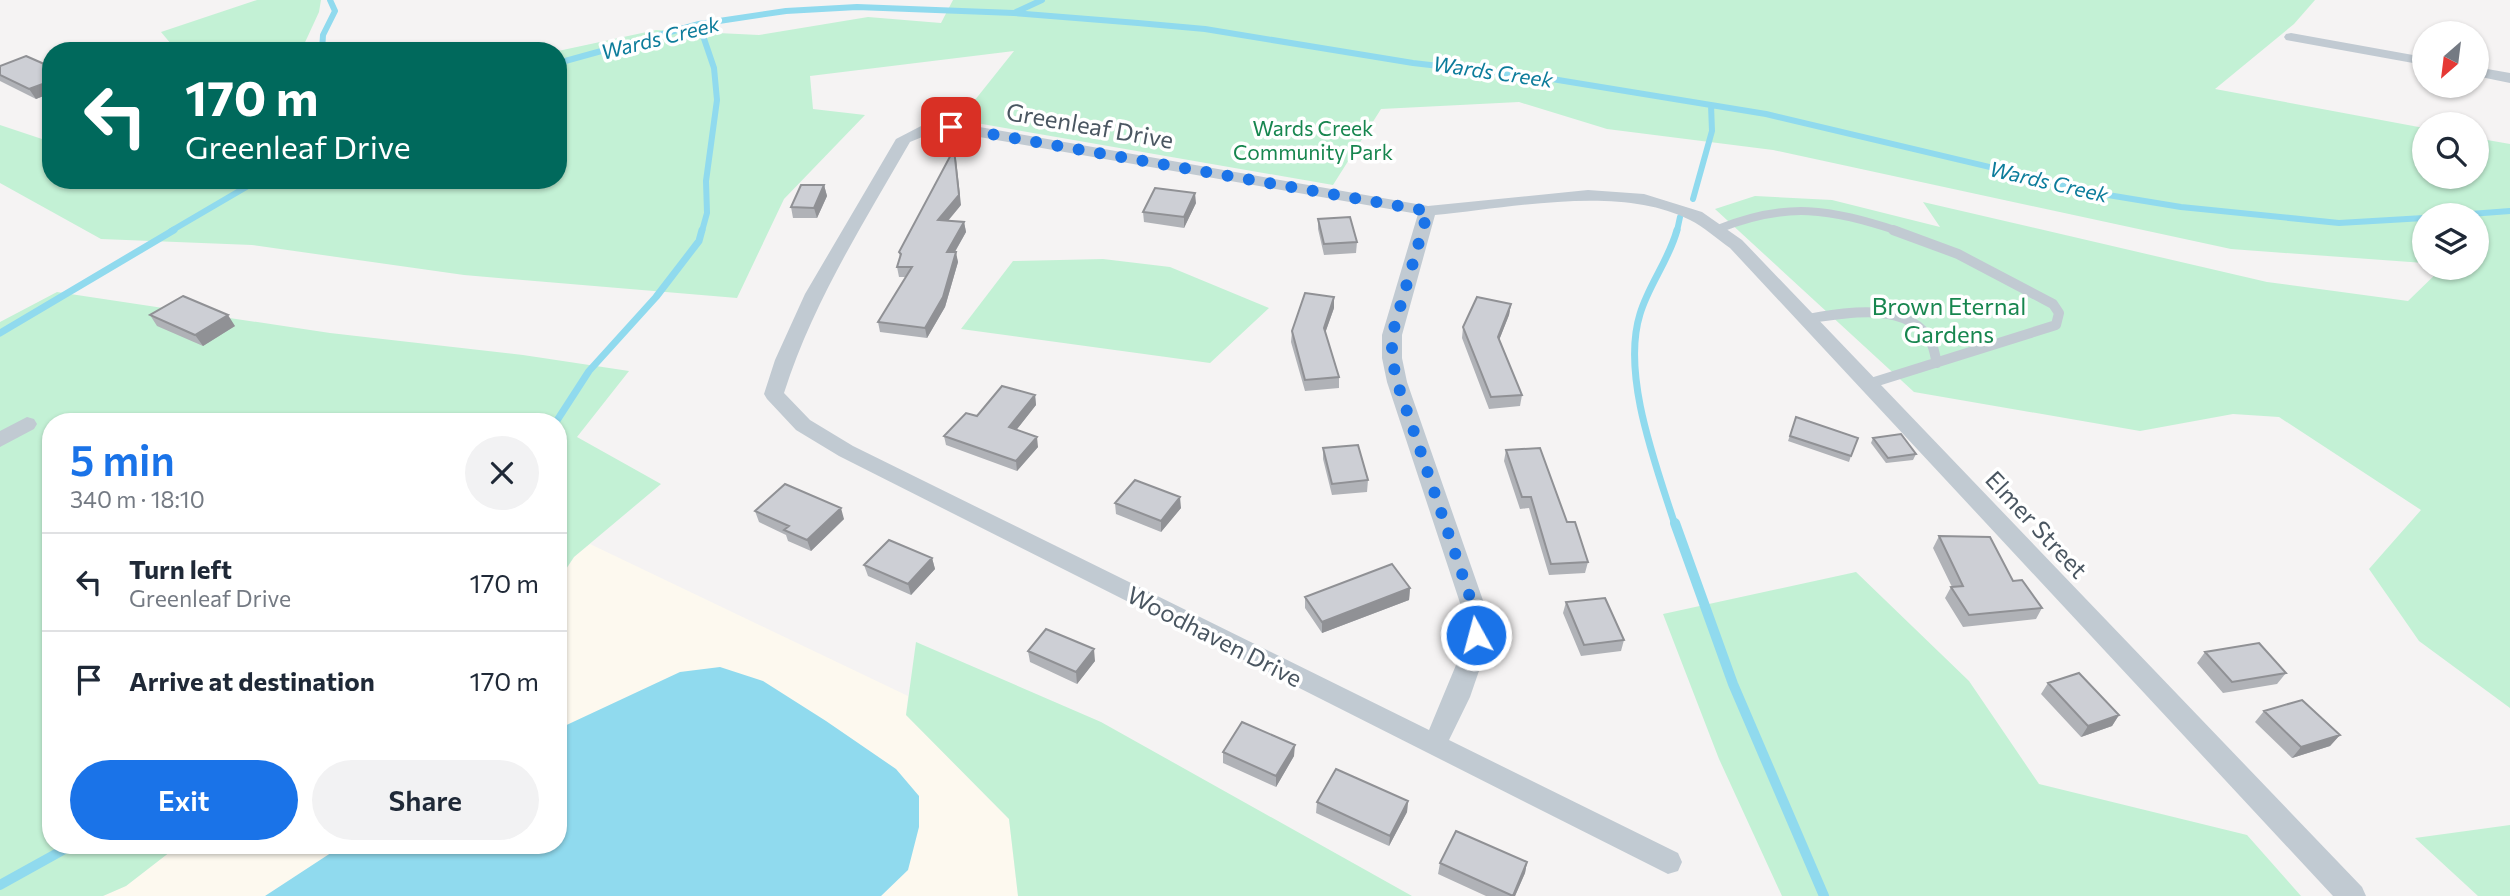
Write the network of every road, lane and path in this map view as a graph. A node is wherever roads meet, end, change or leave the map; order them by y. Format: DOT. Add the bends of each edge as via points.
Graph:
graph roads {
  1 [pos="2291,37"];
  2 [pos="2412,59"];
  3 [pos="2489,74"];
  4 [pos="2510,78"];
  5 [pos="1671,206"];
  6 [pos="1428,211"];
  7 [pos="1718,229"];
  8 [pos="1807,319"];
  9 [pos="1937,363"];
  10 [pos="1868,384"];
  11 [pos="774,394"];
  12 [pos="27,424"];
  13 [pos="0,440"];
  14 [pos="1434,745"];
  15 [pos="1668,862"];
  16 [pos="2352,896"];
  1 -- 2 [label="street"];
  3 -- 4 [label="street"];
  5 -- 6 [label="street, Greenleaf Drive" via="1588,195"];
  5 -- 7 [label="street, Elmer Street"];
  6 -- 11 [label="street, Greenleaf Drive" via="951,127 921,130 904,139 814,295"];
  6 -- 14 [label="street" via="1392,335 1392,358 1475,612 1476,635 1465,682"];
  7 -- 8 [label="street, Elmer Street"];
  7 -- 9 [label="lane" via="1759,213 1796,209 1896,229 1991,268 2053,304 2059,313 2056,325"];
  8 -- 9 [label="lane" via="1849,311 1907,320 1928,336"];
  8 -- 10 [label="street, Elmer Street"];
  9 -- 10 [label="lane"];
  10 -- 16 [label="street, Elmer Street"];
  11 -- 14 [label="street, Woodhaven Drive" via="803,425 846,451"];
  12 -- 13 [label="street"];
  14 -- 15 [label="street, Woodhaven Drive"];
}
